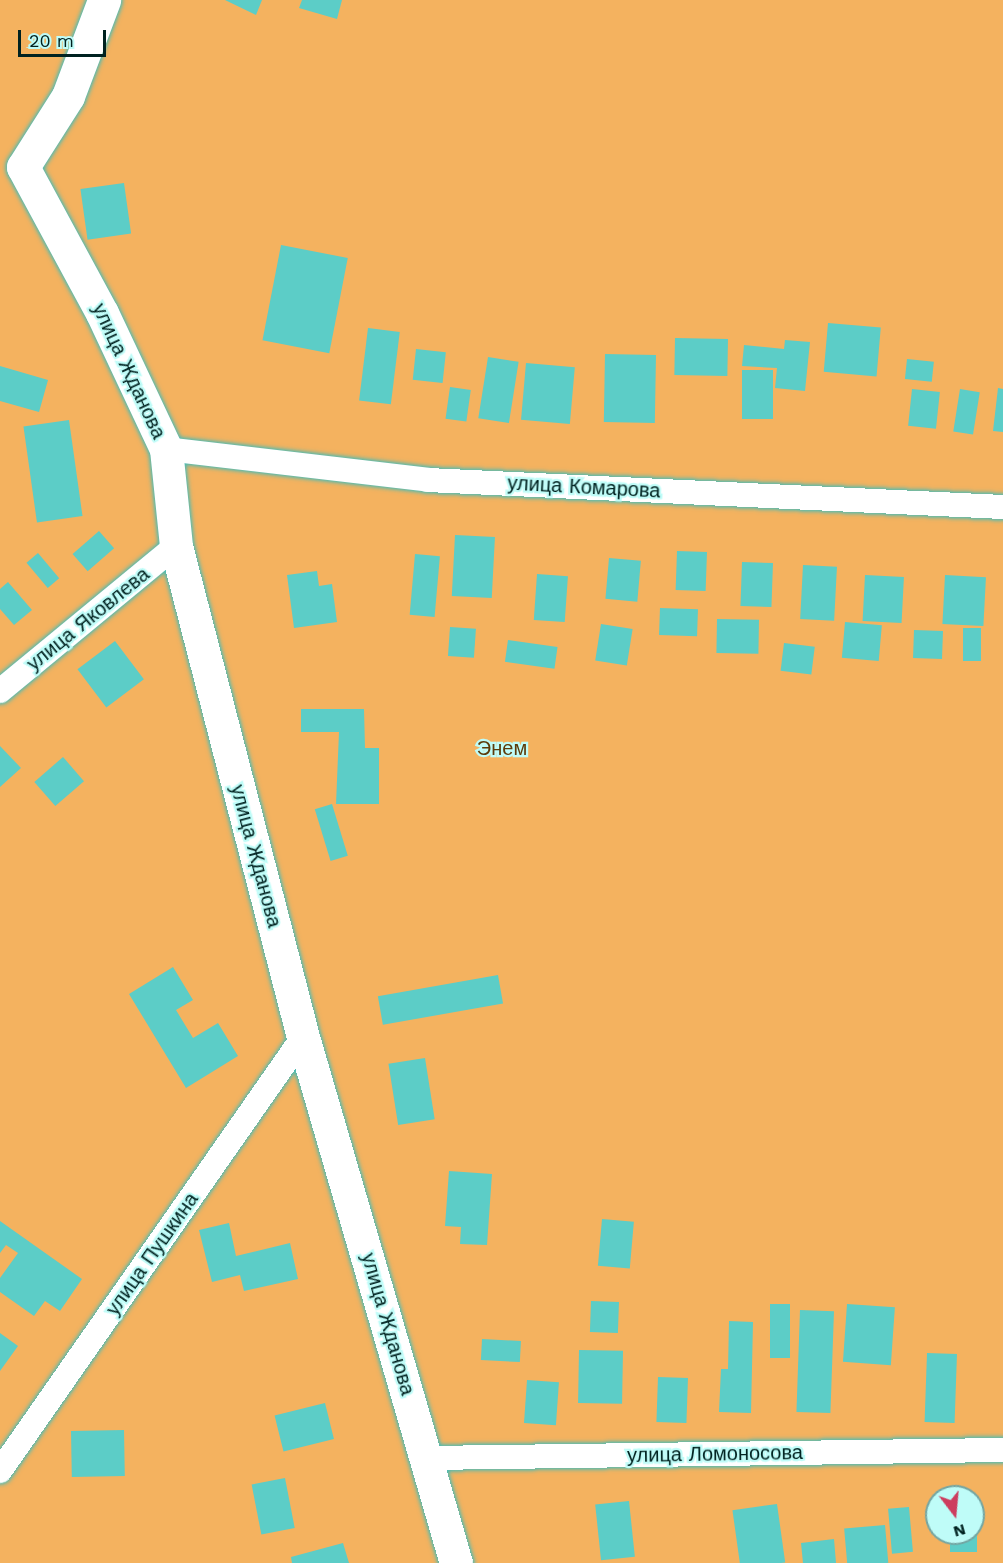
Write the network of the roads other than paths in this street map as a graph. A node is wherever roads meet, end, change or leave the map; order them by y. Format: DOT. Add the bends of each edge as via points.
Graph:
graph roads {
  1 [pos="104,0"];
  2 [pos="11,169"];
  3 [pos="166,449"];
  4 [pos="1003,507"];
  5 [pos="176,546"];
  6 [pos="0,691"];
  7 [pos="303,1037"];
  8 [pos="1003,1450"];
  9 [pos="428,1458"];
  10 [pos="0,1471"];
  11 [pos="456,1563"];
  1 -- 2 [label="street" via="68,96"];
  2 -- 3 [label="street, улица Жданова" via="102,312"];
  3 -- 4 [label="street, улица Комарова" via="428,480"];
  3 -- 5 [label="street, улица Жданова"];
  5 -- 6 [label="street, улица Яковлева"];
  5 -- 7 [label="street, улица Жданова"];
  7 -- 9 [label="street, улица Жданова"];
  7 -- 10 [label="street, улица Пушкина"];
  8 -- 9 [label="street, улица Ломоносова"];
  9 -- 11 [label="street, улица Жданова"];
}
